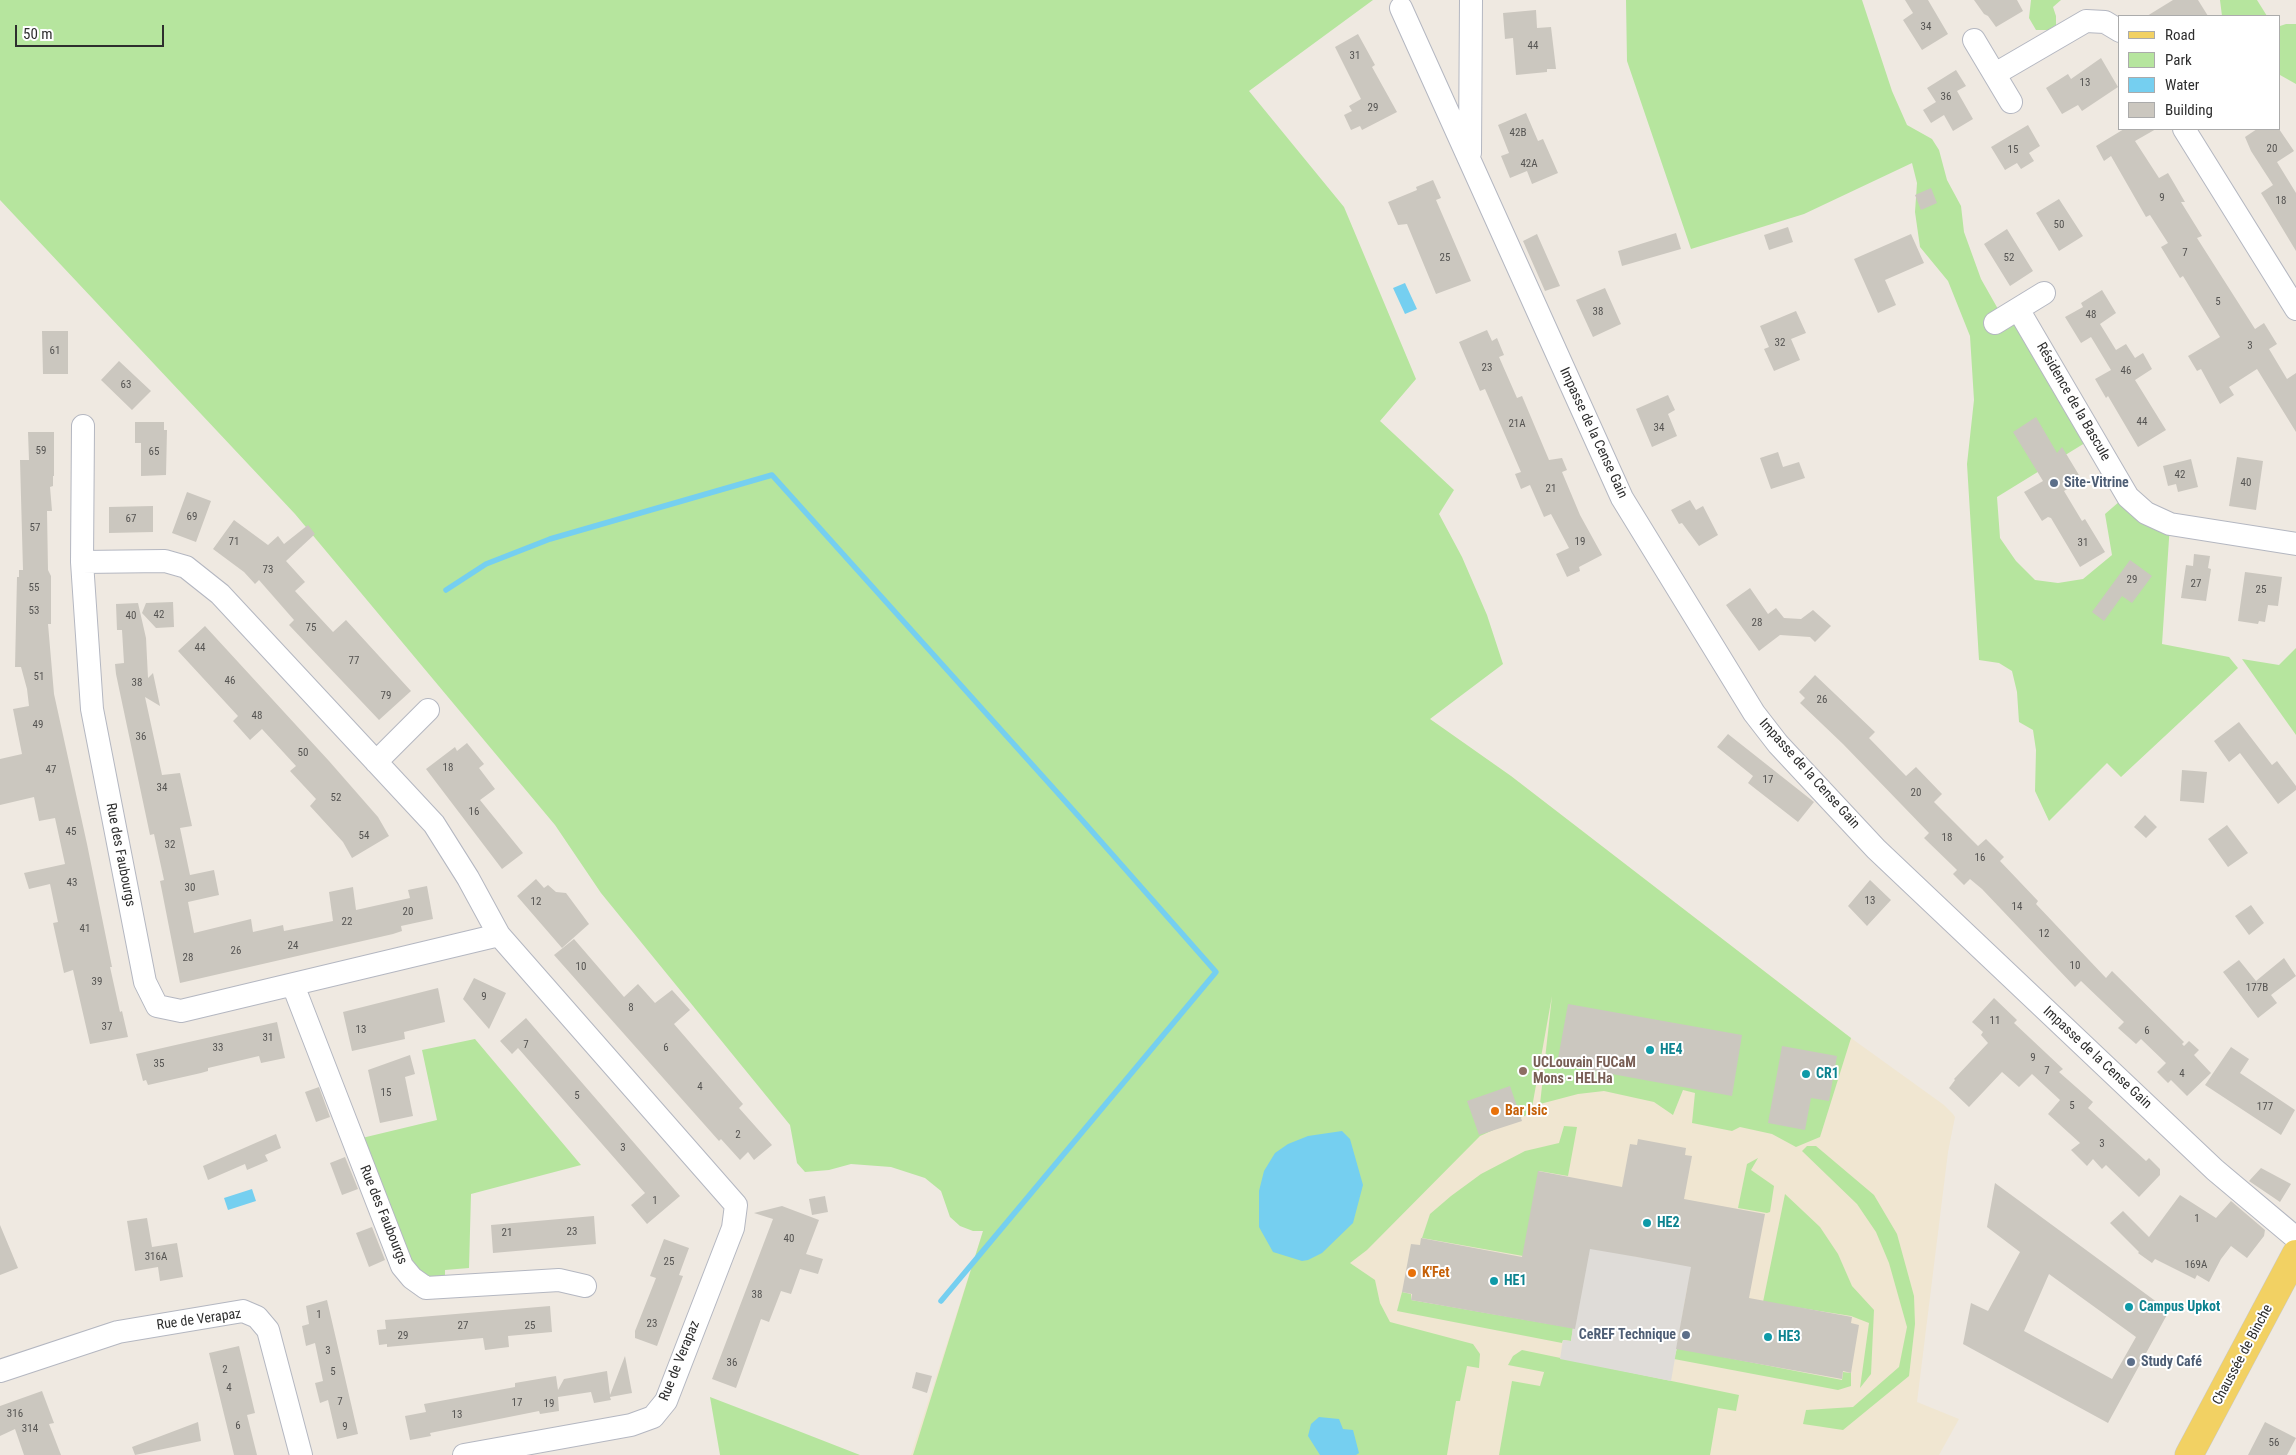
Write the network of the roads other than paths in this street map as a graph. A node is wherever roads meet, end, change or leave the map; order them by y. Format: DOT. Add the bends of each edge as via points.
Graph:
graph roads {
  1 [pos="1471,0"];
  2 [pos="1401,8"];
  3 [pos="2118,30"];
  4 [pos="1974,40"];
  5 [pos="1995,74"];
  6 [pos="2011,102"];
  7 [pos="2185,130"];
  8 [pos="1470,162"];
  9 [pos="2044,293"];
  10 [pos="2018,309"];
  11 [pos="2296,309"];
  12 [pos="1995,323"];
  13 [pos="83,426"];
  14 [pos="2296,544"];
  15 [pos="82,562"];
  16 [pos="428,710"];
  17 [pos="376,762"];
  18 [pos="498,935"];
  19 [pos="293,985"];
  20 [pos="2296,1238"];
  21 [pos="2296,1254"];
  22 [pos="585,1286"];
  23 [pos="0,1371"];
  24 [pos="301,1455"];
  25 [pos="464,1455"];
  26 [pos="2189,1455"];
  1 -- 8 [label="street, Impasse de la Cense Gain"];
  2 -- 8 [label="street, Impasse de la Cense Gain"];
  3 -- 5 [label="street" via="2105,22 2086,21"];
  4 -- 5 [label="street"];
  5 -- 6 [label="street"];
  7 -- 11 [label="street"];
  8 -- 20 [label="street, Impasse de la Cense Gain" via="1622,498 1778,744 1876,849 2215,1170"];
  9 -- 10 [label="street"];
  10 -- 12 [label="street"];
  10 -- 14 [label="street, Résidence de la Bascule" via="2126,494 2146,513 2170,524"];
  13 -- 15 [label="street, Rue des Faubourgs"];
  15 -- 17 [label="street" via="165,561 186,567 201,576"];
  15 -- 19 [label="street, Rue des Faubourgs" via="92,709 145,982 157,1006 181,1011"];
  16 -- 17 [label="street"];
  17 -- 18 [label="street" via="434,824"];
  18 -- 19 [label="street, Rue des Faubourgs"];
  18 -- 25 [label="street, Rue de Verapaz" via="736,1205 733,1228 666,1401 653,1417 632,1425"];
  19 -- 22 [label="street, Rue des Faubourgs" via="402,1266 412,1278 426,1288 560,1280"];
  21 -- 26 [label="main road, Chaussée de Binche"];
  23 -- 24 [label="street, Rue de Verapaz" via="118,1332 243,1311 257,1317 268,1330"];
}
